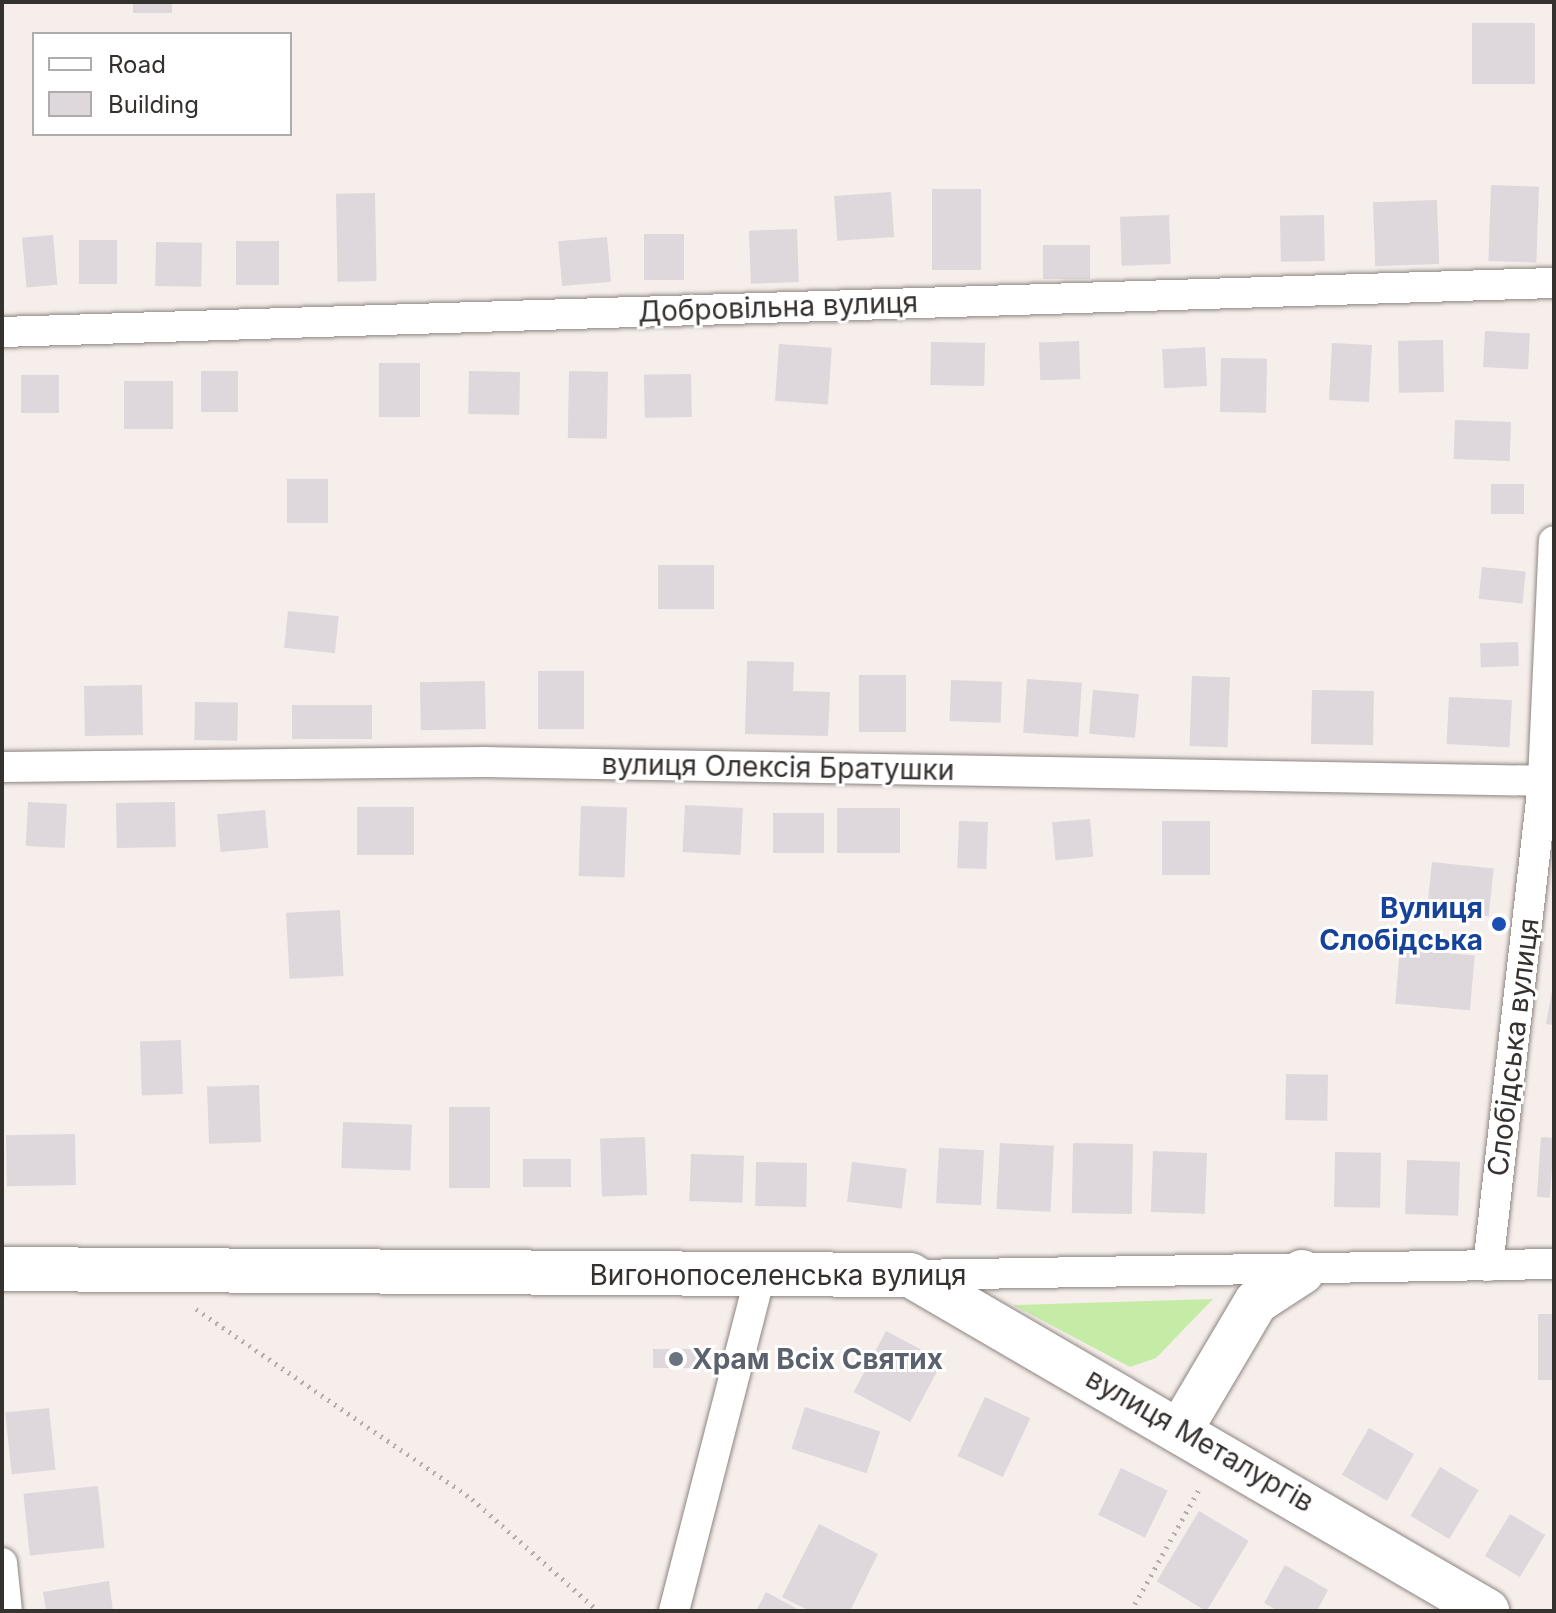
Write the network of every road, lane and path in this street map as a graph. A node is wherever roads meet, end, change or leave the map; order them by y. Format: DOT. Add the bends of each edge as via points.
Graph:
graph roads {
  1 [pos="1554,283"];
  2 [pos="2,332"];
  3 [pos="1554,541"];
  4 [pos="2,767"];
  5 [pos="1549,780"];
  6 [pos="1554,1264"];
  7 [pos="1488,1266"];
  8 [pos="2,1269"];
  9 [pos="1302,1272"];
  10 [pos="910,1275"];
  11 [pos="760,1277"];
  12 [pos="191,1306"];
  13 [pos="1182,1427"];
  14 [pos="1204,1481"];
  15 [pos="2,1563"];
  16 [pos="7,1611"];
  17 [pos="598,1611"];
  18 [pos="674,1611"];
  19 [pos="1131,1611"];
  20 [pos="1487,1611"];
  1 -- 2 [label="street, Добровільна вулиця"];
  3 -- 5 [label="street, Слобідська вулиця"];
  4 -- 5 [label="street, вулиця Олексія Братушки" via="485,762"];
  5 -- 7 [label="street, Слобідська вулиця"];
  6 -- 7 [label="street, Вигонопоселенська вулиця"];
  7 -- 9 [label="street, Вигонопоселенська вулиця"];
  8 -- 11 [label="main road, Вигонопоселенська вулиця"];
  9 -- 10 [label="street, Вигонопоселенська вулиця"];
  9 -- 13 [label="main road" via="1256,1302"];
  10 -- 11 [label="main road, Вигонопоселенська вулиця"];
  10 -- 13 [label="main road, вулиця Металургів"];
  11 -- 18 [label="street"];
  12 -- 17 [label="path" via="472,1499"];
  13 -- 20 [label="main road, вулиця Металургів"];
  14 -- 19 [label="path"];
  15 -- 16 [label="street"];
}
